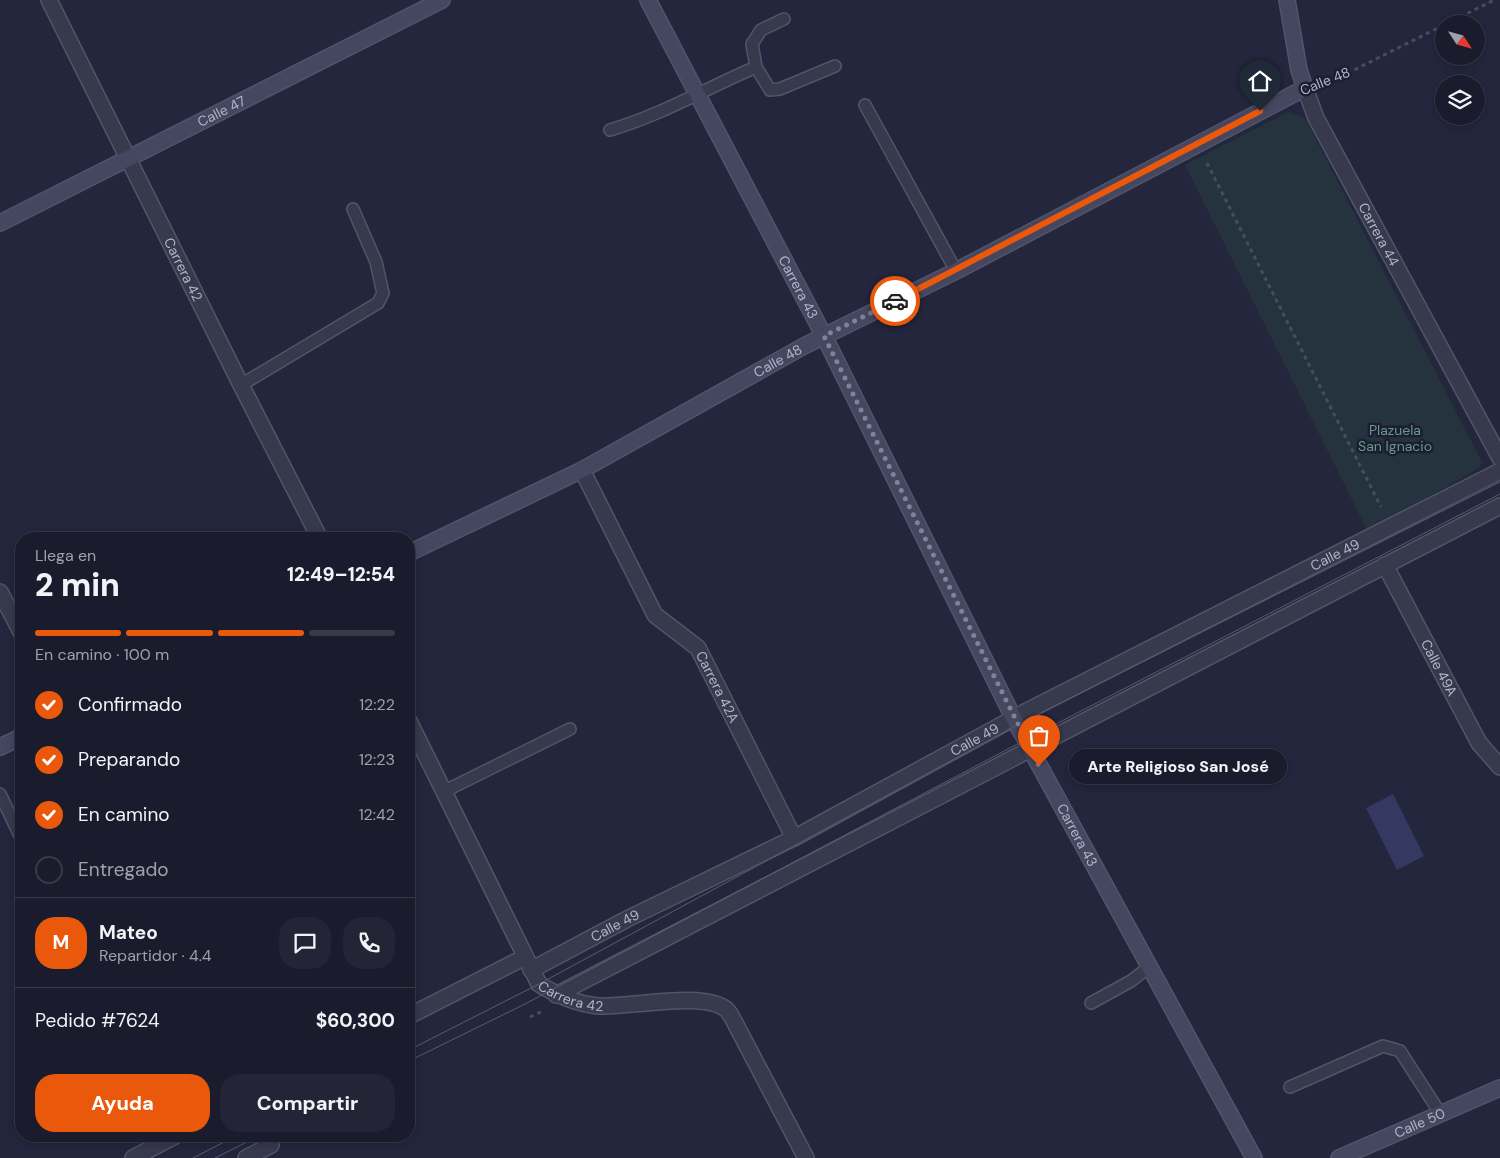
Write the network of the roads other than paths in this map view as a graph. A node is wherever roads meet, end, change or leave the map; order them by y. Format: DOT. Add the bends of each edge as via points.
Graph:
graph roads {
  1 [pos="48,0"];
  2 [pos="442,0"];
  3 [pos="648,0"];
  4 [pos="1287,0"];
  5 [pos="784,19"];
  6 [pos="835,66"];
  7 [pos="756,67"];
  8 [pos="1305,88"];
  9 [pos="696,94"];
  10 [pos="865,105"];
  11 [pos="610,130"];
  12 [pos="128,158"];
  13 [pos="353,209"];
  14 [pos="0,223"];
  15 [pos="956,271"];
  16 [pos="824,336"];
  17 [pos="240,386"];
  18 [pos="1500,458"];
  19 [pos="582,470"];
  20 [pos="1500,471"];
  21 [pos="1500,506"];
  22 [pos="316,532"];
  23 [pos="415,550"];
  24 [pos="1385,565"];
  25 [pos="0,592"];
  26 [pos="15,621"];
  27 [pos="1014,719"];
  28 [pos="570,729"];
  29 [pos="415,734"];
  30 [pos="15,740"];
  31 [pos="0,747"];
  32 [pos="1030,749"];
  33 [pos="1500,767"];
  34 [pos="443,792"];
  35 [pos="0,794"];
  36 [pos="15,825"];
  37 [pos="794,838"];
  38 [pos="528,963"];
  39 [pos="1149,967"];
  40 [pos="556,995"];
  41 [pos="1091,1003"];
  42 [pos="415,1013"];
  43 [pos="1290,1087"];
  44 [pos="1500,1088"];
  45 [pos="1440,1113"];
  46 [pos="164,1142"];
  47 [pos="271,1145"];
  48 [pos="133,1158"];
  49 [pos="246,1158"];
  50 [pos="806,1158"];
  51 [pos="1254,1158"];
  52 [pos="1339,1158"];
  1 -- 12 [label="street, Carrera 42"];
  2 -- 12 [label="street, Calle 47"];
  3 -- 9 [label="street, Carrera 43"];
  4 -- 8 [label="street, Carrera 44"];
  5 -- 7 [label="lane" via="761,30 752,44"];
  6 -- 7 [label="lane" via="780,89 770,90"];
  7 -- 9 [label="lane"];
  8 -- 15 [label="street, Calle 48"];
  8 -- 18 [label="street, Carrera 44" via="1316,118"];
  9 -- 11 [label="lane"];
  9 -- 16 [label="street, Carrera 43"];
  10 -- 15 [label="lane"];
  12 -- 14 [label="street, Calle 47"];
  12 -- 17 [label="street, Carrera 42"];
  13 -- 17 [label="lane" via="376,262 383,293 378,303"];
  15 -- 16 [label="street, Calle 48"];
  16 -- 19 [label="street, Calle 48"];
  16 -- 27 [label="street, Carrera 43"];
  17 -- 22 [label="street, Carrera 42"];
  19 -- 23 [label="street, Calle 48"];
  19 -- 37 [label="street, Carrera 42A" via="655,615 698,648"];
  20 -- 27 [label="street, Calle 49"];
  21 -- 24 [label="street"];
  24 -- 32 [label="street"];
  24 -- 33 [label="street, Calle 49A" via="1479,743"];
  25 -- 26 [label="street"];
  27 -- 32 [label="street, Carrera 43"];
  27 -- 37 [label="street, Calle 49"];
  28 -- 34 [label="lane"];
  29 -- 34 [label="street, Carrera 42"];
  30 -- 31 [label="street"];
  32 -- 39 [label="street, Carrera 43"];
  32 -- 40 [label="street"];
  34 -- 38 [label="street, Carrera 42"];
  35 -- 36 [label="lane"];
  37 -- 38 [label="street, Calle 49"];
  38 -- 40 [label="street, Carrera 42" via="539,984"];
  38 -- 42 [label="street, Calle 49"];
  39 -- 41 [label="lane"];
  39 -- 51 [label="street, Carrera 43"];
  40 -- 50 [label="street, Carrera 42" via="578,1004 600,1006 695,1000 712,1002 726,1010 736,1023"];
  43 -- 45 [label="lane" via="1383,1046 1400,1051"];
  44 -- 45 [label="street, Calle 50"];
  45 -- 52 [label="street, Calle 50"];
  46 -- 48 [label="street"];
  47 -- 49 [label="street"];
}
